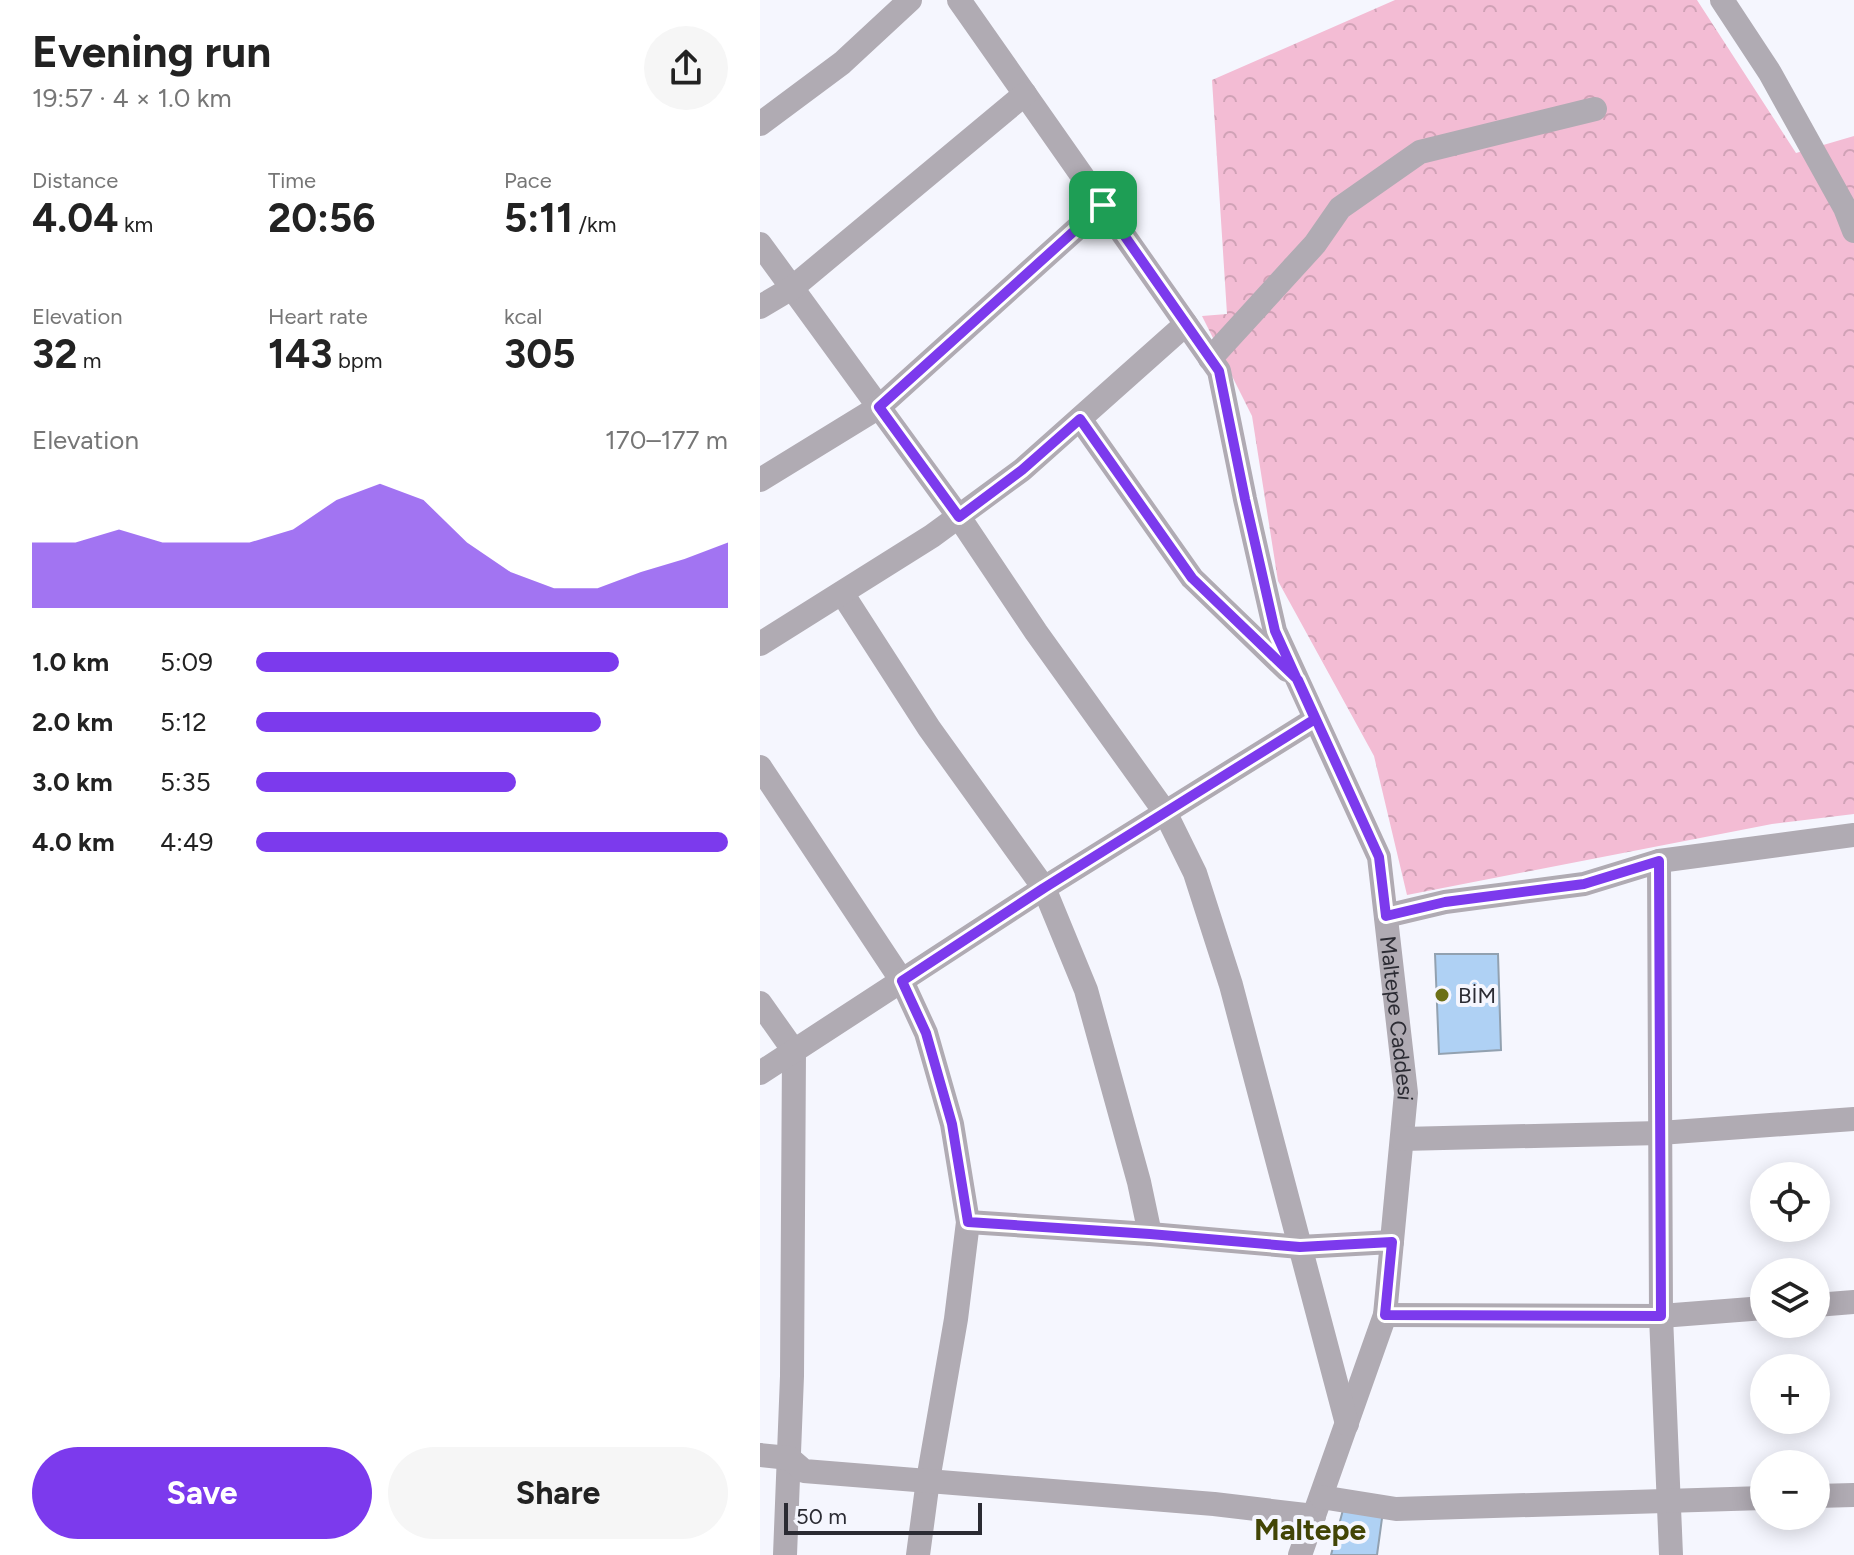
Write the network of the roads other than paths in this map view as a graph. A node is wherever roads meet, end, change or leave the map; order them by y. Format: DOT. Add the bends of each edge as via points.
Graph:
graph roads {
  1 [pos="910,0"];
  2 [pos="959,0"];
  3 [pos="1722,0"];
  4 [pos="1025,94"];
  5 [pos="1595,109"];
  6 [pos="760,124"];
  7 [pos="1103,205"];
  8 [pos="1854,231"];
  9 [pos="760,244"];
  10 [pos="792,288"];
  11 [pos="760,307"];
  12 [pos="1186,324"];
  13 [pos="1210,359"];
  14 [pos="879,407"];
  15 [pos="1080,419"];
  16 [pos="760,480"];
  17 [pos="959,517"];
  18 [pos="842,593"];
  19 [pos="760,644"];
  20 [pos="1298,680"];
  21 [pos="1315,719"];
  22 [pos="760,767"];
  23 [pos="1165,812"];
  24 [pos="1854,835"];
  25 [pos="1659,861"];
  26 [pos="1044,888"];
  27 [pos="1386,916"];
  28 [pos="902,981"];
  29 [pos="760,1003"];
  30 [pos="794,1051"];
  31 [pos="760,1073"];
  32 [pos="1854,1119"];
  33 [pos="1660,1133"];
  34 [pos="1402,1139"];
  35 [pos="968,1222"];
  36 [pos="1150,1234"];
  37 [pos="1392,1242"];
  38 [pos="1300,1247"];
  39 [pos="1854,1302"];
  40 [pos="1830,1304"];
  41 [pos="1750,1309"];
  42 [pos="1385,1315"];
  43 [pos="1661,1316"];
  44 [pos="1347,1424"];
  45 [pos="760,1455"];
  46 [pos="789,1458"];
  47 [pos="928,1480"];
  48 [pos="1854,1495"];
  49 [pos="1830,1496"];
  50 [pos="1750,1498"];
  51 [pos="1670,1501"];
  52 [pos="1317,1507"];
  53 [pos="785,1555"];
  54 [pos="918,1555"];
  55 [pos="1300,1555"];
  56 [pos="1671,1555"];
  1 -- 6 [label="street" via="842,63"];
  2 -- 4 [label="street, Maltepe Caddesi"];
  3 -- 8 [label="street" via="1770,73"];
  4 -- 7 [label="street, Maltepe Caddesi"];
  4 -- 10 [label="street"];
  5 -- 13 [label="street" via="1420,152 1340,208 1315,244"];
  7 -- 12 [label="street, Maltepe Caddesi"];
  7 -- 14 [label="street"];
  9 -- 10 [label="street"];
  10 -- 11 [label="street"];
  10 -- 14 [label="street"];
  12 -- 13 [label="street, Maltepe Caddesi"];
  12 -- 15 [label="street"];
  13 -- 20 [label="street, Maltepe Caddesi" via="1219,371 1275,631"];
  14 -- 16 [label="street"];
  14 -- 17 [label="street"];
  15 -- 17 [label="street"];
  15 -- 20 [label="street" via="1192,578"];
  17 -- 18 [label="street"];
  17 -- 23 [label="street"];
  18 -- 19 [label="street"];
  18 -- 26 [label="street" via="929,728"];
  20 -- 21 [label="street, Maltepe Caddesi"];
  21 -- 23 [label="street"];
  21 -- 27 [label="street, Maltepe Caddesi" via="1379,857"];
  22 -- 28 [label="street"];
  23 -- 26 [label="street"];
  23 -- 38 [label="street" via="1195,873 1231,985"];
  24 -- 25 [label="street"];
  25 -- 27 [label="street" via="1584,884 1445,902"];
  25 -- 33 [label="street"];
  26 -- 28 [label="street"];
  26 -- 36 [label="street" via="1086,990"];
  27 -- 34 [label="street, Maltepe Caddesi" via="1406,1093"];
  28 -- 30 [label="street"];
  28 -- 35 [label="street" via="926,1033 952,1124"];
  29 -- 30 [label="street"];
  30 -- 31 [label="street"];
  30 -- 46 [label="street"];
  32 -- 33 [label="street"];
  33 -- 34 [label="street"];
  33 -- 43 [label="street"];
  34 -- 37 [label="street, Maltepe Caddesi"];
  35 -- 36 [label="street"];
  35 -- 47 [label="street"];
  36 -- 38 [label="street"];
  37 -- 38 [label="street"];
  37 -- 42 [label="street, Maltepe Caddesi"];
  38 -- 44 [label="street"];
  39 -- 40 [label="street"];
  41 -- 43 [label="street"];
  42 -- 43 [label="street"];
  42 -- 44 [label="street, Maltepe Caddesi"];
  43 -- 51 [label="street"];
  44 -- 52 [label="street, Maltepe Caddesi"];
  45 -- 46 [label="street"];
  46 -- 47 [label="street" via="804,1471"];
  46 -- 53 [label="street"];
  47 -- 52 [label="street" via="1214,1504"];
  47 -- 54 [label="street"];
  48 -- 49 [label="street"];
  50 -- 51 [label="street"];
  51 -- 52 [label="street"];
  51 -- 56 [label="street"];
  52 -- 55 [label="street, Maltepe Caddesi"];
}
